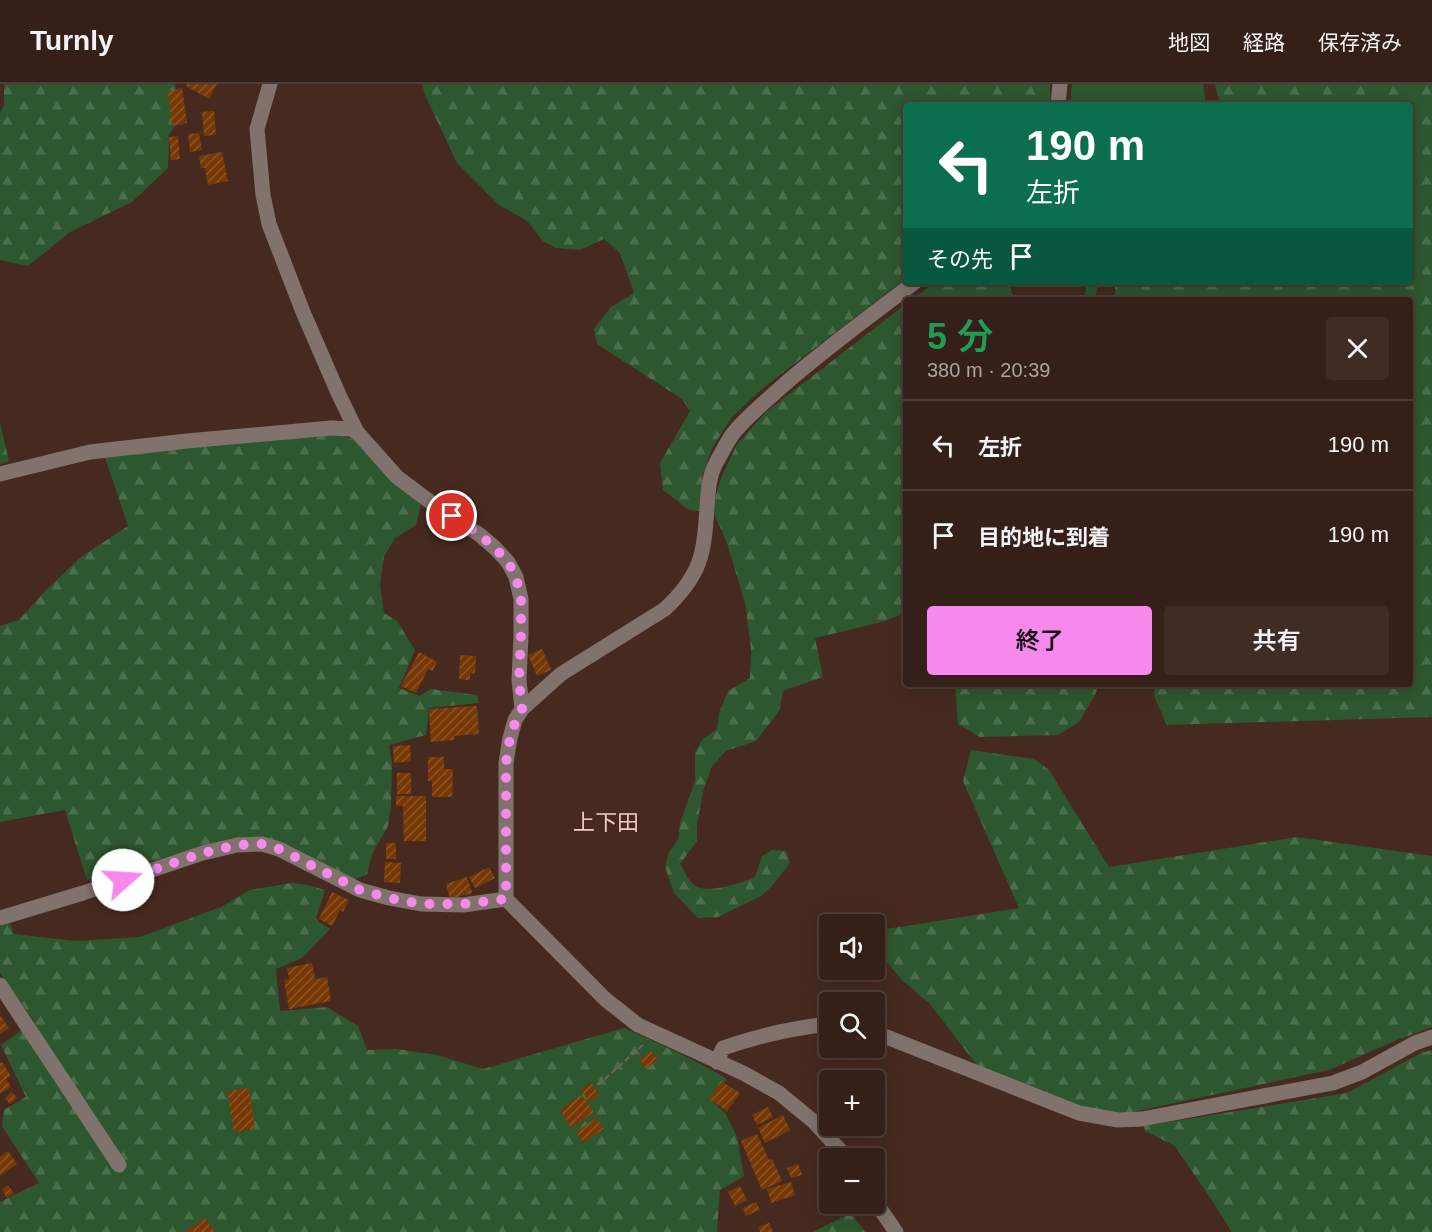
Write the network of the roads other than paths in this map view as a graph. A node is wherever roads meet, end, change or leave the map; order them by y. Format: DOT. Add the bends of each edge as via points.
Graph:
graph roads {
  1 [pos="270,84"];
  2 [pos="1060,84"];
  3 [pos="1058,102"];
  4 [pos="911,285"];
  5 [pos="357,432"];
  6 [pos="0,474"];
  7 [pos="522,709"];
  8 [pos="506,899"];
  9 [pos="0,918"];
  10 [pos="0,985"];
  11 [pos="819,1025"];
  12 [pos="885,1036"];
  13 [pos="1432,1037"];
  14 [pos="717,1062"];
  15 [pos="838,1148"];
  16 [pos="119,1165"];
  17 [pos="884,1214"];
  18 [pos="896,1232"];
  1 -- 5 [label="street" via="258,129 269,224"];
  2 -- 3 [label="street"];
  4 -- 7 [label="street" via="812,360 733,434 715,465 708,489 700,561 679,596 665,609 561,674"];
  5 -- 6 [label="street" via="331,428 90,452"];
  5 -- 7 [label="street" via="397,477 480,535 508,562 521,599"];
  7 -- 8 [label="street" via="506,763"];
  8 -- 9 [label="street" via="421,904 389,898 360,890 262,844 203,853"];
  8 -- 14 [label="street" via="605,999 638,1025"];
  10 -- 16 [label="street"];
  11 -- 14 [label="street" via="723,1048"];
  12 -- 13 [label="street" via="1079,1113 1118,1120 1142,1119 1333,1083"];
  14 -- 15 [label="street" via="779,1094"];
  17 -- 18 [label="street"];
}
